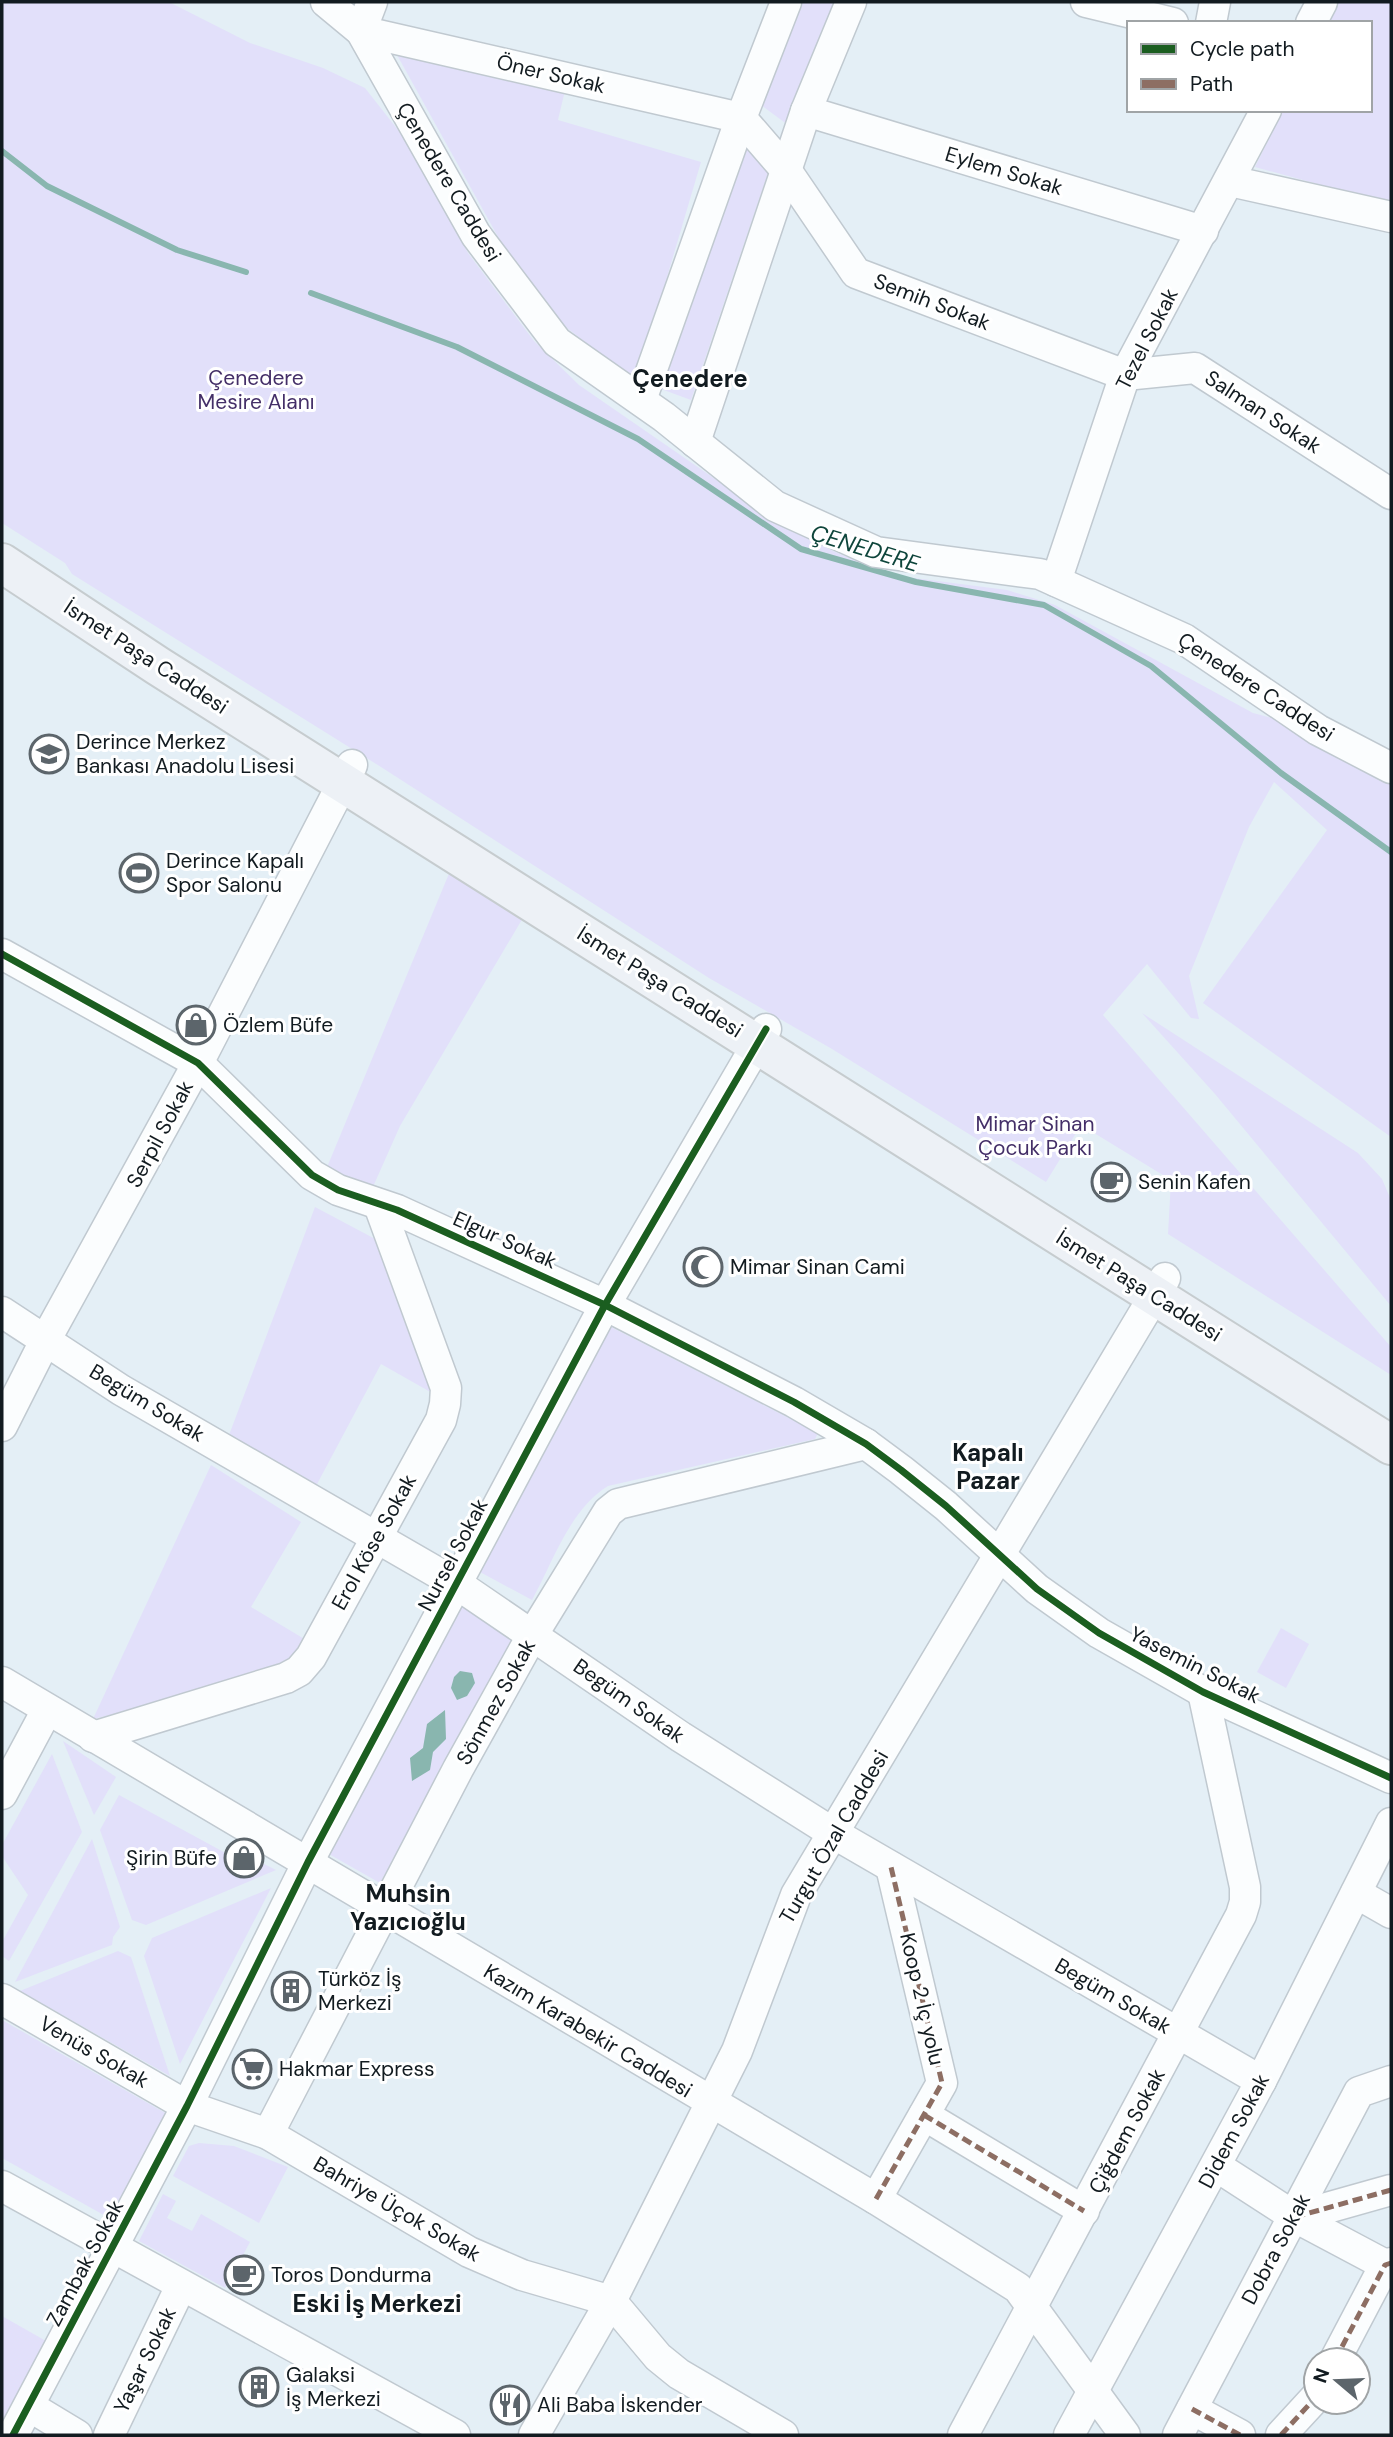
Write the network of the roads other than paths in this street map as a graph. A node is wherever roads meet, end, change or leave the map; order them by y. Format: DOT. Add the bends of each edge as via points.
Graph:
graph roads {
  1 [pos="326,2"];
  2 [pos="372,2"];
  3 [pos="851,2"];
  4 [pos="1086,2"];
  5 [pos="1215,2"];
  6 [pos="1322,2"];
  7 [pos="778,4"];
  8 [pos="1165,21"];
  9 [pos="1211,21"];
  10 [pos="1312,21"];
  11 [pos="361,31"];
  12 [pos="806,111"];
  13 [pos="1265,112"];
  14 [pos="741,118"];
  15 [pos="786,170"];
  16 [pos="1230,181"];
  17 [pos="1391,217"];
  18 [pos="1203,231"];
  19 [pos="1125,375"];
  20 [pos="640,400"];
  21 [pos="695,442"];
  22 [pos="1391,494"];
  23 [pos="2,542"];
  24 [pos="2,562"];
  25 [pos="1056,581"];
  26 [pos="1391,768"];
  27 [pos="347,774"];
  28 [pos="2,954"];
  29 [pos="762,1036"];
  30 [pos="198,1063"];
  31 [pos="379,1205"];
  32 [pos="1159,1287"];
  33 [pos="605,1305"];
  34 [pos="2,1312"];
  35 [pos="46,1339"];
  36 [pos="1391,1417"];
  37 [pos="2,1426"];
  38 [pos="866,1444"];
  39 [pos="1391,1445"];
  40 [pos="377,1538"];
  41 [pos="1000,1555"];
  42 [pos="457,1584"];
  43 [pos="533,1634"];
  44 [pos="2,1682"];
  45 [pos="1203,1692"];
  46 [pos="47,1710"];
  47 [pos="93,1737"];
  48 [pos="1391,1778"];
  49 [pos="2,1794"];
  50 [pos="1391,1823"];
  51 [pos="833,1833"];
  52 [pos="308,1862"];
  53 [pos="891,1867"];
  54 [pos="1356,1893"];
  55 [pos="384,1908"];
  56 [pos="1391,1913"];
  57 [pos="2,1999"];
  58 [pos="1180,2034"];
  59 [pos="1261,2081"];
  60 [pos="1391,2081"];
  61 [pos="710,2104"];
  62 [pos="187,2106"];
  63 [pos="924,2115"];
  64 [pos="268,2134"];
  65 [pos="1216,2166"];
  66 [pos="2,2186"];
  67 [pos="1391,2190"];
  68 [pos="876,2199"];
  69 [pos="1084,2211"];
  70 [pos="1294,2217"];
  71 [pos="113,2248"];
  72 [pos="1389,2265"];
  73 [pos="181,2286"];
  74 [pos="611,2301"];
  75 [pos="1032,2307"];
  76 [pos="1343,2346"];
  77 [pos="1092,2391"];
  78 [pos="29,2406"];
  79 [pos="1192,2409"];
  80 [pos="1302,2412"];
  81 [pos="13,2435"];
  82 [pos="77,2435"];
  83 [pos="109,2435"];
  84 [pos="455,2435"];
  85 [pos="534,2435"];
  86 [pos="783,2435"];
  87 [pos="962,2435"];
  88 [pos="1069,2435"];
  89 [pos="1125,2435"];
  90 [pos="1178,2435"];
  91 [pos="1240,2435"];
  92 [pos="1281,2435"];
  1 -- 11 [label="street, Çenedere Caddesi"];
  2 -- 11 [label="street"];
  3 -- 12 [label="street"];
  4 -- 8 [label="street"];
  5 -- 9 [label="street"];
  6 -- 10 [label="street"];
  7 -- 14 [label="street"];
  11 -- 14 [label="street, Öner Sokak"];
  11 -- 20 [label="street, Çenedere Caddesi" via="476,235 557,342"];
  12 -- 15 [label="street"];
  12 -- 18 [label="street, Eylem Sokak"];
  13 -- 16 [label="street, Tezel Sokak"];
  14 -- 15 [label="street, Semih Sokak"];
  14 -- 20 [label="street"];
  15 -- 19 [label="street, Semih Sokak" via="856,273"];
  15 -- 21 [label="street"];
  16 -- 17 [label="street"];
  16 -- 18 [label="street, Tezel Sokak"];
  18 -- 19 [label="street, Tezel Sokak"];
  19 -- 22 [label="street, Salman Sokak" via="1195,368"];
  19 -- 25 [label="street, Tezel Sokak"];
  20 -- 21 [label="street, Çenedere Caddesi"];
  21 -- 25 [label="street, Çenedere Caddesi" via="775,506 876,552 1040,574"];
  23 -- 27 [label="main road, İsmet Paşa Caddesi"];
  24 -- 27 [label="main road, İsmet Paşa Caddesi"];
  25 -- 26 [label="street, Çenedere Caddesi" via="1184,639 1318,730"];
  27 -- 29 [label="main road, İsmet Paşa Caddesi"];
  27 -- 30 [label="street, Serpil Sokak"];
  28 -- 30 [label="street, Elgur Sokak"];
  29 -- 32 [label="main road, İsmet Paşa Caddesi"];
  29 -- 33 [label="street, Nursel Sokak"];
  30 -- 31 [label="street, Elgur Sokak" via="312,1175"];
  30 -- 35 [label="street, Serpil Sokak"];
  31 -- 33 [label="street, Elgur Sokak"];
  31 -- 40 [label="street, Erol Köse Sokak" via="446,1388 441,1420"];
  32 -- 36 [label="main road, İsmet Paşa Caddesi"];
  32 -- 39 [label="main road, İsmet Paşa Caddesi"];
  32 -- 41 [label="street, Turgut Özal Caddesi"];
  33 -- 38 [label="street, Elgur Sokak"];
  33 -- 42 [label="street, Nursel Sokak"];
  34 -- 35 [label="street, Begüm Sokak"];
  35 -- 37 [label="street, Serpil Sokak"];
  35 -- 40 [label="street, Begüm Sokak" via="121,1390"];
  38 -- 41 [label="street, Elgur Sokak"];
  38 -- 43 [label="street, Sönmez Sokak" via="618,1504 598,1524"];
  40 -- 42 [label="street, Begüm Sokak"];
  40 -- 47 [label="street, Erol Köse Sokak" via="299,1671"];
  41 -- 45 [label="street, Yasemin Sokak" via="1071,1615"];
  41 -- 51 [label="street, Turgut Özal Caddesi"];
  42 -- 43 [label="street, Begüm Sokak"];
  42 -- 52 [label="street, Nursel Sokak"];
  43 -- 51 [label="street, Begüm Sokak" via="648,1715"];
  43 -- 55 [label="street, Sönmez Sokak"];
  44 -- 46 [label="street, Kazım Karabekir Caddesi"];
  45 -- 48 [label="street, Yasemin Sokak"];
  45 -- 58 [label="street, Çiğdem Sokak" via="1245,1902"];
  46 -- 47 [label="street, Kazım Karabekir Caddesi"];
  46 -- 49 [label="street"];
  47 -- 52 [label="street, Kazım Karabekir Caddesi"];
  50 -- 54 [label="street, Didem Sokak"];
  51 -- 53 [label="street, Begüm Sokak"];
  51 -- 61 [label="street, Turgut Özal Caddesi" via="786,1915 750,2022"];
  52 -- 55 [label="street, Kazım Karabekir Caddesi"];
  52 -- 62 [label="street, Nursel Sokak"];
  53 -- 58 [label="street, Begüm Sokak"];
  53 -- 63 [label="street, Koop 2 İç yolu" via="942,2083"];
  54 -- 56 [label="street"];
  54 -- 59 [label="street, Didem Sokak"];
  55 -- 61 [label="street, Kazım Karabekir Caddesi"];
  55 -- 64 [label="street, Sönmez Sokak"];
  57 -- 62 [label="street, Venüs Sokak"];
  58 -- 59 [label="street, Begüm Sokak"];
  58 -- 69 [label="street, Çiğdem Sokak"];
  59 -- 65 [label="street, Didem Sokak"];
  60 -- 70 [label="street, Dobra Sokak" via="1359,2092"];
  61 -- 68 [label="street, Kazım Karabekir Caddesi"];
  61 -- 74 [label="street, Turgut Özal Caddesi"];
  62 -- 64 [label="street, Bahriye Üçok Sokak"];
  62 -- 71 [label="street, Zambak Sokak"];
  63 -- 68 [label="street, Koop 2 İç yolu"];
  63 -- 69 [label="street"];
  64 -- 74 [label="street, Bahriye Üçok Sokak" via="488,2261"];
  65 -- 70 [label="street"];
  65 -- 77 [label="street, Didem Sokak"];
  66 -- 71 [label="street"];
  67 -- 70 [label="street"];
  68 -- 75 [label="street, Kazım Karabekir Caddesi" via="1018,2288"];
  69 -- 75 [label="street, Çiğdem Sokak"];
  70 -- 72 [label="street"];
  70 -- 79 [label="street, Dobra Sokak"];
  71 -- 73 [label="street"];
  71 -- 78 [label="street, Zambak Sokak"];
  72 -- 76 [label="street"];
  73 -- 83 [label="street, Yaşar Sokak"];
  73 -- 84 [label="street"];
  74 -- 85 [label="street, Turgut Özal Caddesi"];
  74 -- 86 [label="street" via="658,2357 679,2374"];
  75 -- 77 [label="street, Kazım Karabekir Caddesi"];
  75 -- 87 [label="street, Çiğdem Sokak"];
  77 -- 88 [label="street, Didem Sokak"];
  77 -- 89 [label="street, Kazım Karabekir Caddesi"];
  78 -- 81 [label="street, Zambak Sokak"];
  78 -- 82 [label="street"];
  79 -- 90 [label="street, Dobra Sokak"];
  79 -- 91 [label="street"];
  80 -- 92 [label="street"];
}
